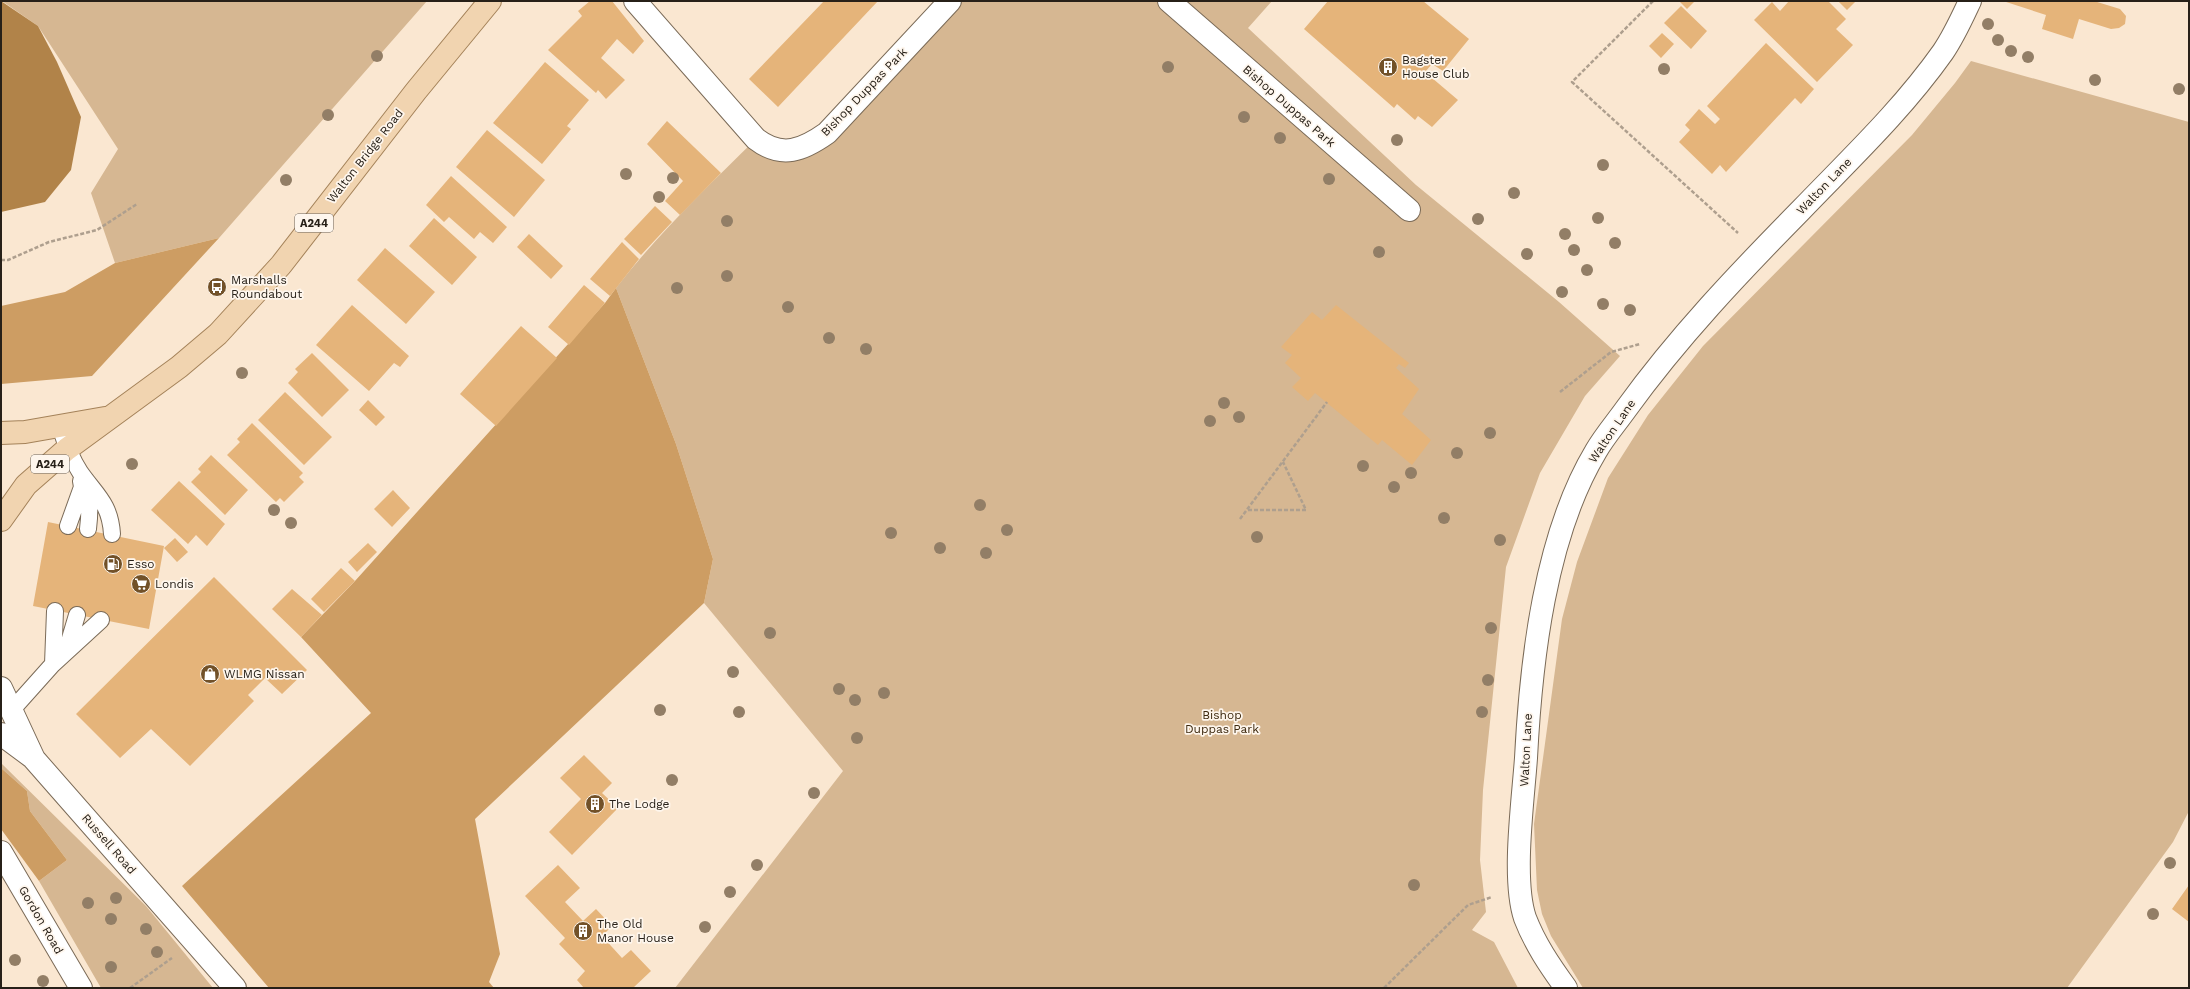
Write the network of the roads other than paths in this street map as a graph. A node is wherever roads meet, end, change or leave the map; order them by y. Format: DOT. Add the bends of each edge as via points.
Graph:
graph roads {
  1 [pos="490,1"];
  2 [pos="636,1"];
  3 [pos="950,1"];
  4 [pos="1169,1"];
  5 [pos="1970,1"];
  6 [pos="1409,210"];
  7 [pos="110,417"];
  8 [pos="60,426"];
  9 [pos="1,433"];
  10 [pos="67,449"];
  11 [pos="80,471"];
  12 [pos="1,520"];
  13 [pos="68,526"];
  14 [pos="88,529"];
  15 [pos="112,534"];
  16 [pos="55,611"];
  17 [pos="77,615"];
  18 [pos="101,620"];
  19 [pos="66,652"];
  20 [pos="53,664"];
  21 [pos="1,688"];
  22 [pos="11,711"];
  23 [pos="1,734"];
  24 [pos="34,759"];
  25 [pos="1,852"];
  26 [pos="81,988"];
  27 [pos="236,988"];
  28 [pos="1566,988"];
  1 -- 7 [label="main road, Walton Bridge Road / A244" via="416,91 281,265 212,338 179,367"];
  2 -- 3 [label="main road, Bishop Duppas Park" via="756,139 767,147 785,151 807,147 827,133"];
  4 -- 6 [label="main road, Bishop Duppas Park"];
  5 -- 28 [label="main road, Walton Lane" via="1945,50 1890,118 1759,253 1687,331 1649,378 1596,451 1575,494 1558,538 1540,620 1528,708 1519,873 1524,916 1541,953"];
  7 -- 8 [label="main road, Walton Bridge Road / A244"];
  7 -- 10 [label="main road, Walton Bridge Road / A244"];
  8 -- 9 [label="main road, Walton Bridge Road / A244"];
  8 -- 10 [label="lane"];
  10 -- 11 [label="lane"];
  10 -- 12 [label="main road, Walton Bridge Road / A244" via="26,485"];
  11 -- 13 [label="lane" via="82,487"];
  11 -- 14 [label="lane" via="87,487 90,514"];
  11 -- 15 [label="lane" via="103,501 111,518"];
  16 -- 20 [label="lane"];
  17 -- 19 [label="lane"];
  18 -- 19 [label="lane"];
  19 -- 20 [label="lane"];
  20 -- 22 [label="lane"];
  21 -- 22 [label="main road, Russell Road"];
  22 -- 24 [label="main road, Russell Road"];
  23 -- 24 [label="main road"];
  24 -- 27 [label="main road, Russell Road"];
  25 -- 26 [label="main road, Gordon Road"];
}
